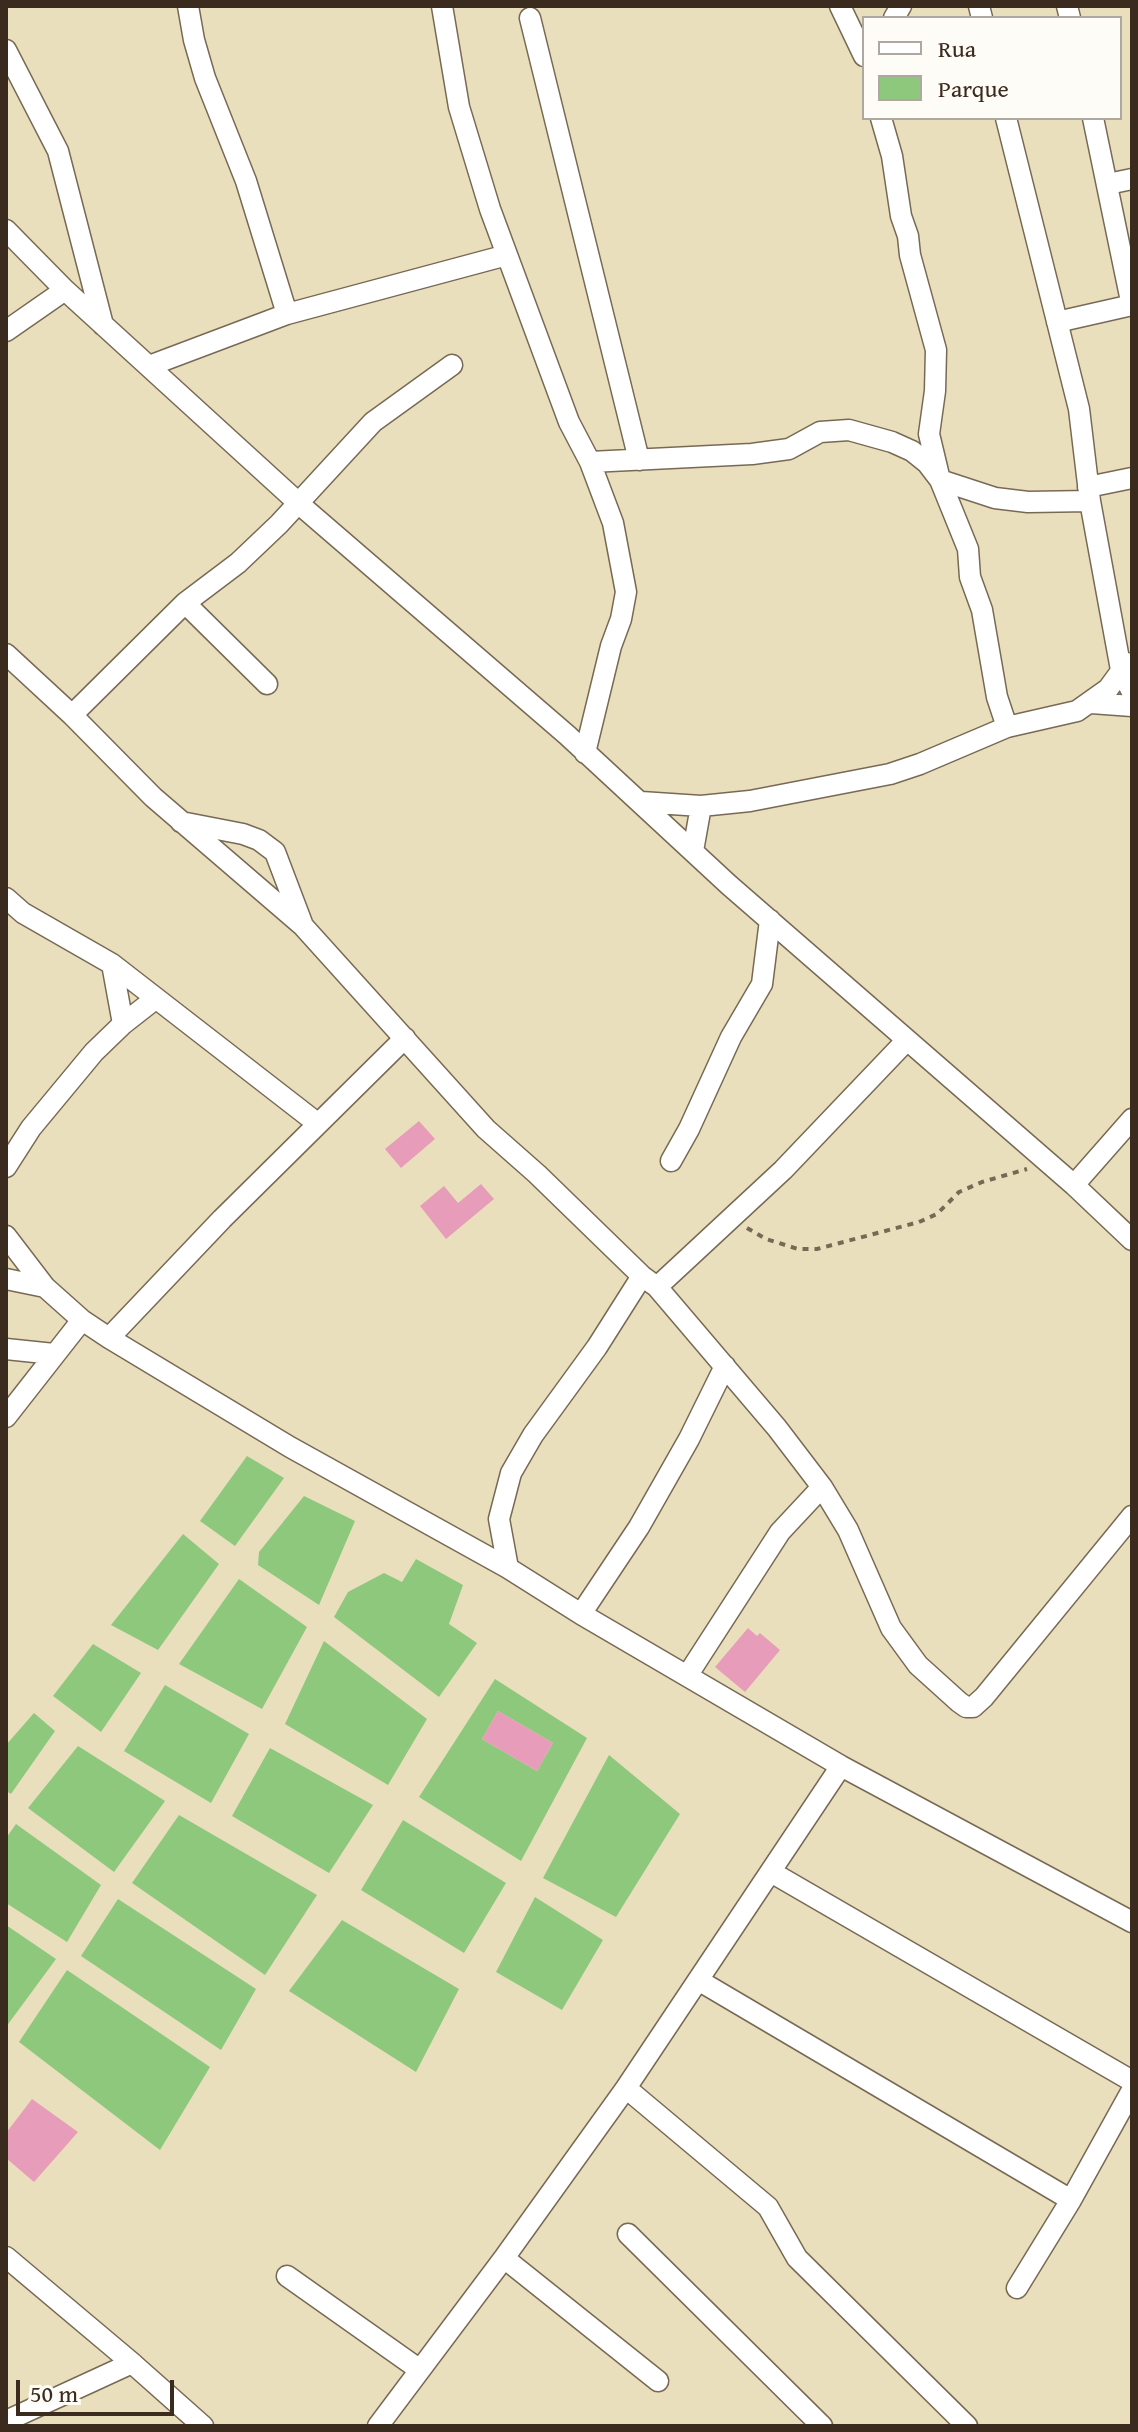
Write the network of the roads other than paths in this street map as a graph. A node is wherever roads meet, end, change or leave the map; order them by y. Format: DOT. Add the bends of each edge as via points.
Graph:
graph roads {
  1 [pos="188,6"];
  2 [pos="442,6"];
  3 [pos="840,6"];
  4 [pos="530,18"];
  5 [pos="862,52"];
  6 [pos="7,57"];
  7 [pos="882,120"];
  8 [pos="1006,120"];
  9 [pos="1093,120"];
  10 [pos="1132,179"];
  11 [pos="1108,184"];
  12 [pos="6,230"];
  13 [pos="507,255"];
  14 [pos="65,290"];
  15 [pos="1132,306"];
  16 [pos="287,314"];
  17 [pos="1057,322"];
  18 [pos="103,325"];
  19 [pos="6,331"];
  20 [pos="452,365"];
  21 [pos="149,366"];
  22 [pos="639,460"];
  23 [pos="590,462"];
  24 [pos="1132,478"];
  25 [pos="940,480"];
  26 [pos="1089,494"];
  27 [pos="299,502"];
  28 [pos="185,603"];
  29 [pos="6,654"];
  30 [pos="1126,663"];
  31 [pos="267,684"];
  32 [pos="1132,692"];
  33 [pos="1091,703"];
  34 [pos="1132,706"];
  35 [pos="72,715"];
  36 [pos="1007,727"];
  37 [pos="585,753"];
  38 [pos="641,802"];
  39 [pos="701,806"];
  40 [pos="181,822"];
  41 [pos="693,851"];
  42 [pos="6,898"];
  43 [pos="770,920"];
  44 [pos="303,926"];
  45 [pos="112,964"];
  46 [pos="155,999"];
  47 [pos="123,1024"];
  48 [pos="405,1038"];
  49 [pos="907,1040"];
  50 [pos="1132,1119"];
  51 [pos="317,1123"];
  52 [pos="671,1161"];
  53 [pos="6,1167"];
  54 [pos="1074,1185"];
  55 [pos="6,1236"];
  56 [pos="1132,1240"];
  57 [pos="6,1279"];
  58 [pos="650,1282"];
  59 [pos="45,1287"];
  60 [pos="82,1320"];
  61 [pos="109,1338"];
  62 [pos="6,1349"];
  63 [pos="54,1354"];
  64 [pos="725,1366"];
  65 [pos="6,1417"];
  66 [pos="822,1487"];
  67 [pos="1132,1516"];
  68 [pos="508,1568"];
  69 [pos="581,1614"];
  70 [pos="687,1676"];
  71 [pos="841,1766"];
  72 [pos="771,1872"];
  73 [pos="1132,1922"];
  74 [pos="698,1980"];
  75 [pos="1132,2081"];
  76 [pos="626,2088"];
  77 [pos="1132,2090"];
  78 [pos="1071,2200"];
  79 [pos="628,2234"];
  80 [pos="6,2257"];
  81 [pos="504,2258"];
  82 [pos="287,2276"];
  83 [pos="1017,2288"];
  84 [pos="132,2363"];
  85 [pos="420,2370"];
  86 [pos="658,2381"];
  87 [pos="6,2421"];
  88 [pos="193,2423"];
  89 [pos="378,2426"];
  90 [pos="822,2426"];
  91 [pos="967,2426"];
  1 -- 16 [label="street" via="205,78 246,181"];
  2 -- 13 [label="street" via="459,107"];
  3 -- 5 [label="street"];
  4 -- 22 [label="street"];
  6 -- 18 [label="street" via="58,151"];
  7 -- 25 [label="street" via="936,350 929,434"];
  8 -- 17 [label="street"];
  9 -- 11 [label="street"];
  10 -- 11 [label="street"];
  11 -- 15 [label="street"];
  12 -- 14 [label="street"];
  13 -- 16 [label="street"];
  13 -- 23 [label="street" via="569,422"];
  14 -- 18 [label="street"];
  14 -- 19 [label="street"];
  15 -- 17 [label="street"];
  16 -- 21 [label="street"];
  17 -- 26 [label="street" via="1079,409"];
  18 -- 21 [label="street"];
  20 -- 27 [label="street" via="373,422"];
  21 -- 27 [label="street"];
  22 -- 23 [label="street"];
  22 -- 25 [label="street" via="789,449 820,432 849,430 912,451"];
  23 -- 37 [label="street" via="610,512 626,592"];
  24 -- 26 [label="street"];
  25 -- 26 [label="street" via="995,498 1028,502"];
  25 -- 36 [label="street" via="968,549 970,577"];
  26 -- 30 [label="street"];
  27 -- 28 [label="street" via="238,563"];
  27 -- 37 [label="street"];
  28 -- 31 [label="street"];
  28 -- 35 [label="street"];
  29 -- 35 [label="street"];
  30 -- 32 [label="street"];
  30 -- 33 [label="street"];
  33 -- 34 [label="street"];
  33 -- 36 [label="street"];
  35 -- 40 [label="street"];
  36 -- 39 [label="street" via="890,774"];
  37 -- 38 [label="street"];
  38 -- 39 [label="street"];
  38 -- 41 [label="street"];
  39 -- 41 [label="street"];
  40 -- 44 [label="street"];
  40 -- 44 [label="street" via="243,834 275,852"];
  41 -- 43 [label="street"];
  42 -- 45 [label="street"];
  43 -- 49 [label="street"];
  43 -- 52 [label="street" via="762,984"];
  44 -- 48 [label="street"];
  45 -- 46 [label="street"];
  45 -- 47 [label="street"];
  46 -- 47 [label="street"];
  46 -- 51 [label="street"];
  47 -- 53 [label="street" via="60,1091"];
  48 -- 51 [label="street"];
  48 -- 58 [label="street" via="486,1129"];
  49 -- 54 [label="street"];
  49 -- 58 [label="street" via="783,1170"];
  50 -- 54 [label="street"];
  51 -- 61 [label="street"];
  54 -- 56 [label="street"];
  55 -- 59 [label="street"];
  57 -- 59 [label="street"];
  58 -- 64 [label="street"];
  58 -- 68 [label="street" via="597,1347 511,1473 499,1519"];
  59 -- 60 [label="street"];
  60 -- 61 [label="street"];
  60 -- 63 [label="street"];
  61 -- 68 [label="street" via="290,1447"];
  62 -- 63 [label="street"];
  63 -- 65 [label="street"];
  64 -- 66 [label="street"];
  64 -- 69 [label="street" via="639,1527"];
  66 -- 67 [label="street" via="848,1530 891,1628 918,1665 966,1707 984,1697"];
  66 -- 70 [label="street" via="780,1532"];
  68 -- 69 [label="street"];
  69 -- 70 [label="street"];
  70 -- 71 [label="street"];
  71 -- 72 [label="street"];
  71 -- 73 [label="street"];
  72 -- 74 [label="street"];
  72 -- 75 [label="street"];
  74 -- 76 [label="street"];
  74 -- 78 [label="street"];
  76 -- 81 [label="street"];
  76 -- 91 [label="street" via="768,2207 797,2258"];
  77 -- 78 [label="street"];
  78 -- 83 [label="street"];
  79 -- 90 [label="street"];
  80 -- 84 [label="street"];
  81 -- 85 [label="street"];
  81 -- 86 [label="street"];
  82 -- 85 [label="street"];
  84 -- 87 [label="street"];
  84 -- 88 [label="street"];
  85 -- 89 [label="street"];
}
